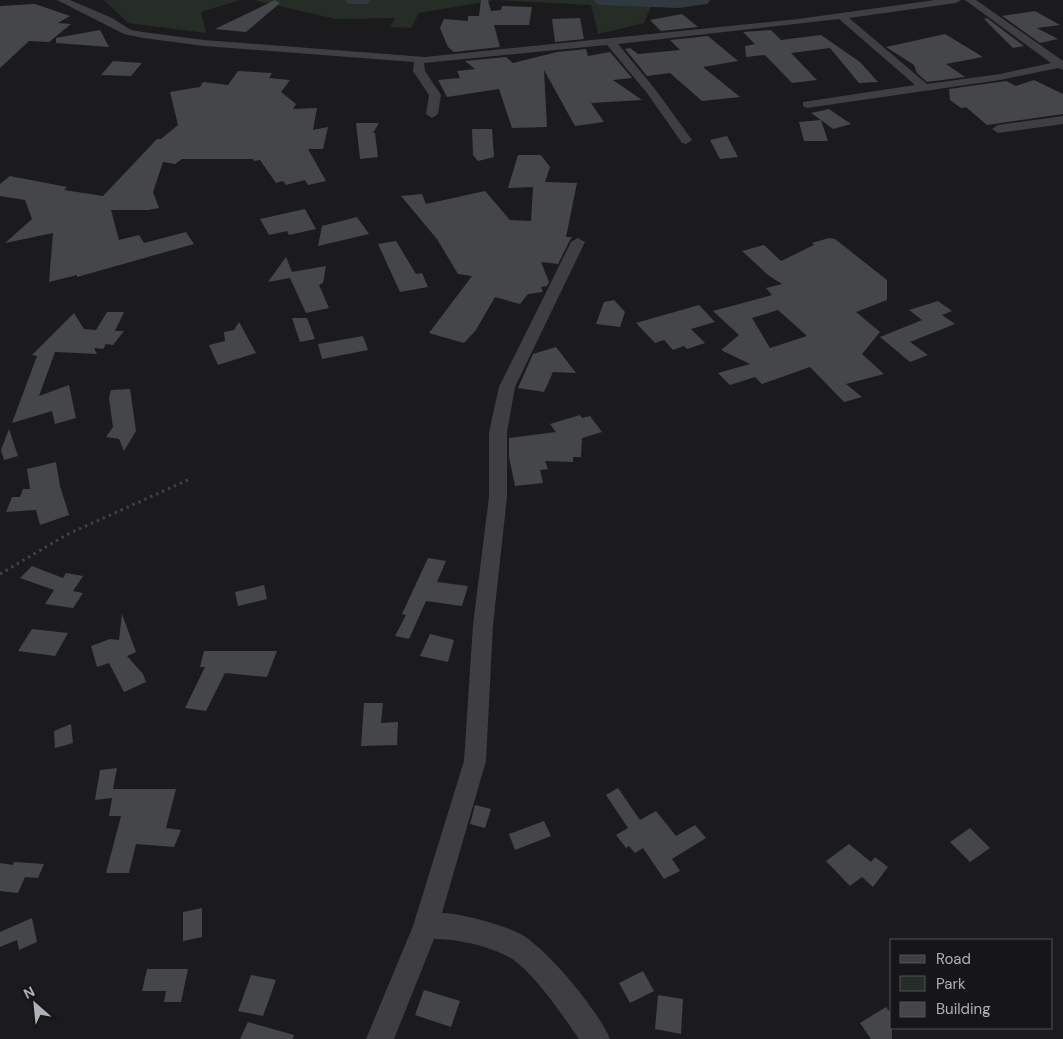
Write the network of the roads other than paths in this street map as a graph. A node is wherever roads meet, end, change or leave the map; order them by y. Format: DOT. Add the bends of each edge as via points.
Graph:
graph roads {
  1 [pos="62,0"];
  2 [pos="956,0"];
  3 [pos="970,0"];
  4 [pos="841,16"];
  5 [pos="610,41"];
  6 [pos="419,60"];
  7 [pos="1061,65"];
  8 [pos="924,87"];
  9 [pos="807,104"];
  10 [pos="432,114"];
  11 [pos="1063,120"];
  12 [pos="998,129"];
  13 [pos="686,140"];
  14 [pos="578,242"];
  15 [pos="426,926"];
  16 [pos="380,1039"];
  17 [pos="596,1039"];
  1 -- 6 [label="street" via="143,36 204,44"];
  2 -- 4 [label="street"];
  3 -- 7 [label="street"];
  4 -- 5 [label="street"];
  4 -- 8 [label="street"];
  5 -- 6 [label="street" via="446,60"];
  5 -- 13 [label="street"];
  6 -- 10 [label="street" via="419,71 434,95"];
  7 -- 8 [label="street"];
  8 -- 9 [label="street"];
  11 -- 12 [label="street"];
  14 -- 15 [label="street" via="507,387 498,432 498,497 483,625 475,761"];
  15 -- 16 [label="street"];
  15 -- 17 [label="street" via="454,926 514,944 531,957"];
}
